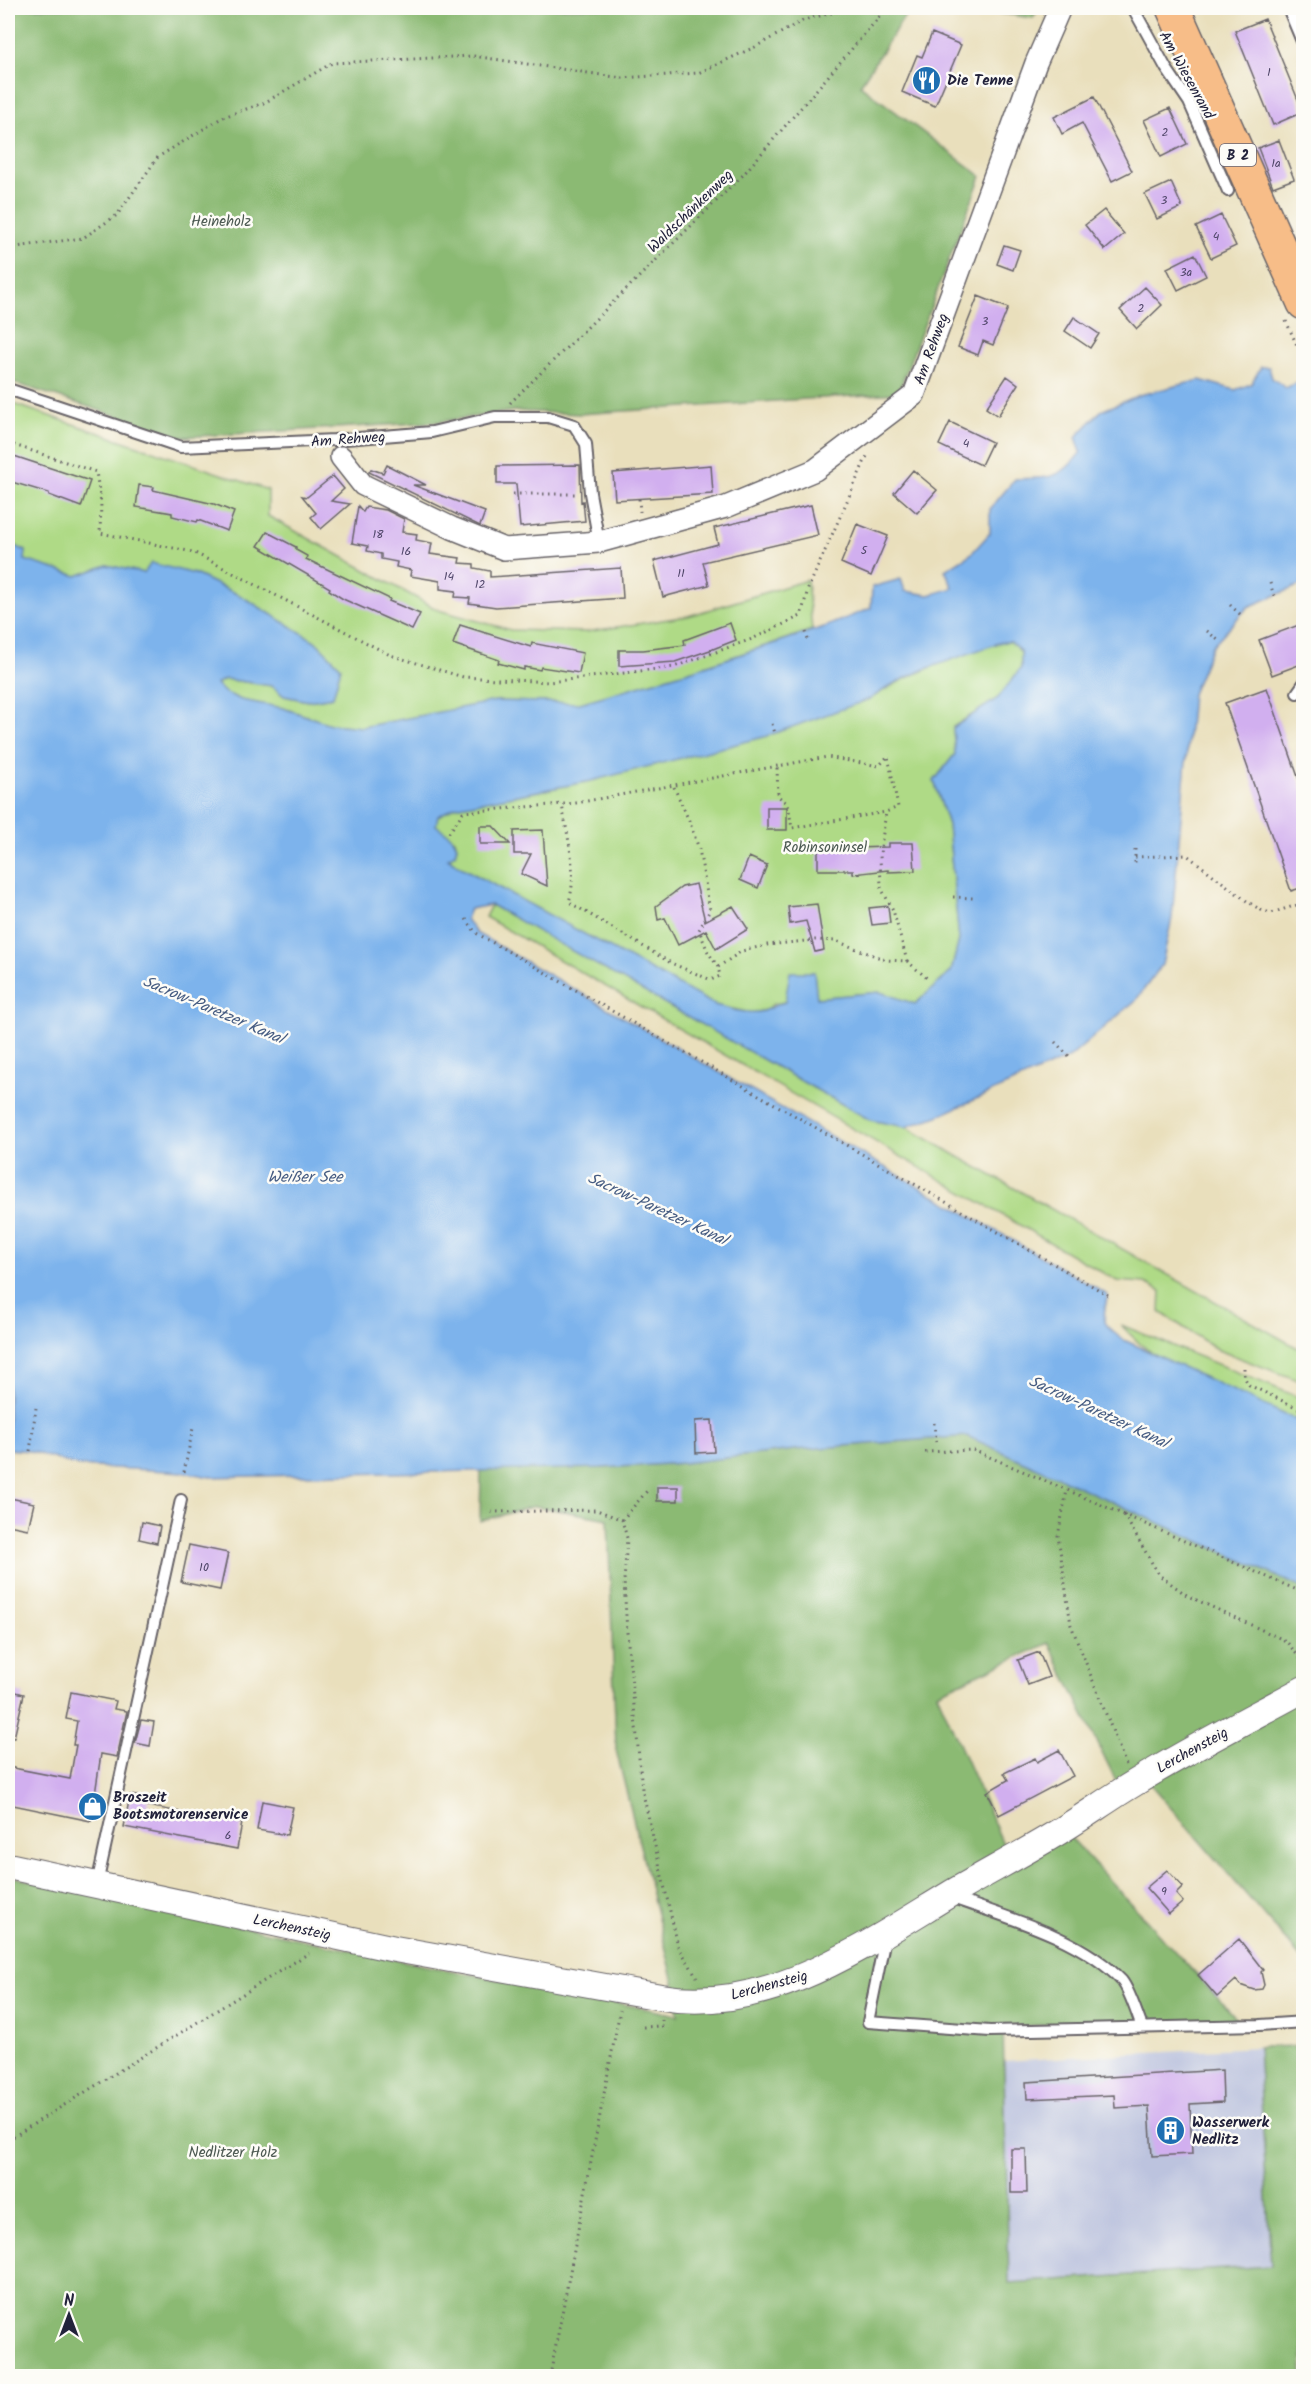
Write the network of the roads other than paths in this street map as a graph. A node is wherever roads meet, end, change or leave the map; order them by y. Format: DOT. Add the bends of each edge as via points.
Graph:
graph roads {
  1 [pos="1060,8"];
  2 [pos="1132,8"];
  3 [pos="1173,8"];
  4 [pos="1288,8"];
  5 [pos="1304,46"];
  6 [pos="1228,191"];
  7 [pos="1303,324"];
  8 [pos="8,389"];
  9 [pos="341,457"];
  10 [pos="599,542"];
  11 [pos="1304,683"];
  12 [pos="1297,693"];
  13 [pos="181,1500"];
  14 [pos="1304,1689"];
  15 [pos="8,1866"];
  16 [pos="97,1884"];
  17 [pos="947,1896"];
  18 [pos="885,1935"];
  19 [pos="1304,2022"];
  20 [pos="1142,2027"];
  1 -- 10 [label="street, Am Rehweg" via="1036,63 914,395 815,470 726,507"];
  2 -- 6 [label="lane, Am Wiesenrand" via="1189,102"];
  3 -- 7 [label="main road, B 2"];
  4 -- 5 [label="lane"];
  8 -- 10 [label="lane, Am Rehweg" via="181,447 432,432 495,417 548,417 574,425 586,444"];
  9 -- 10 [label="street, Am Rehweg" via="363,485 504,549"];
  11 -- 12 [label="lane"];
  13 -- 16 [label="lane"];
  14 -- 17 [label="street, Lerchensteig" via="1134,1783"];
  15 -- 16 [label="street, Lerchensteig"];
  16 -- 18 [label="street, Lerchensteig" via="336,1936 681,2000 744,1994 818,1971"];
  17 -- 18 [label="street, Lerchensteig"];
  17 -- 20 [label="lane" via="1079,1947 1123,1982"];
  18 -- 20 [label="lane" via="868,2022 990,2031"];
  19 -- 20 [label="lane"];
}
